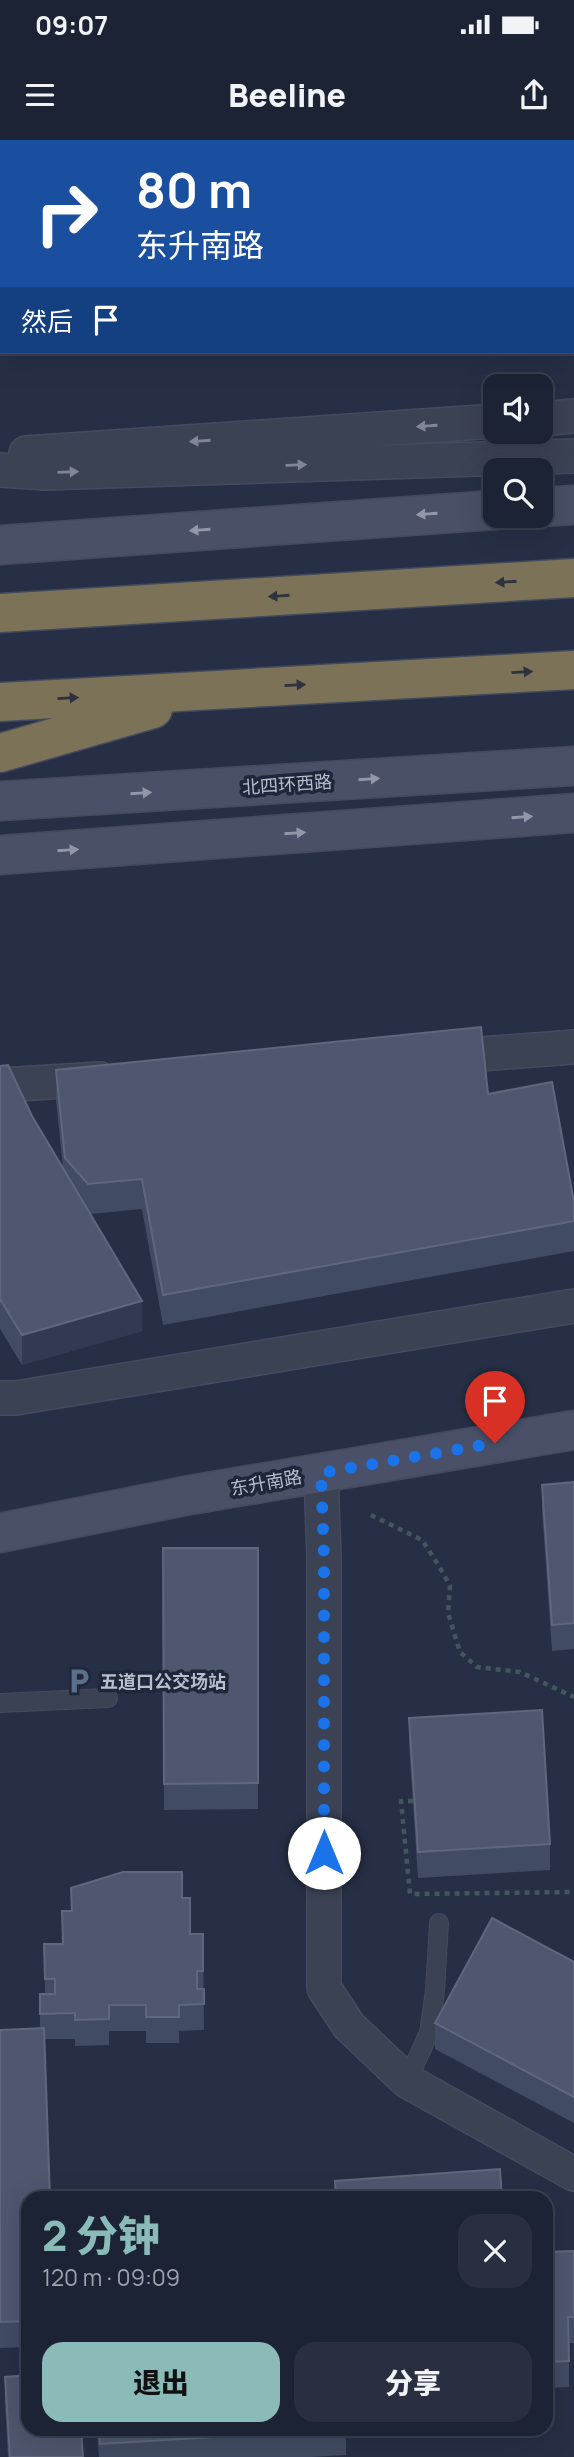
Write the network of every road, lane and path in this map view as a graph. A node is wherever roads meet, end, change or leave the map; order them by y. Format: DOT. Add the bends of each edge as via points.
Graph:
graph roads {
  1 [pos="574,416"];
  2 [pos="553,418"];
  3 [pos="483,423"];
  4 [pos="0,456"];
  5 [pos="574,456"];
  6 [pos="0,470"];
  7 [pos="574,505"];
  8 [pos="553,506"];
  9 [pos="483,511"];
  10 [pos="0,545"];
  11 [pos="574,578"];
  12 [pos="0,586"];
  13 [pos="166,603"];
  14 [pos="0,613"];
  15 [pos="574,670"];
  16 [pos="219,689"];
  17 [pos="0,702"];
  18 [pos="0,753"];
  19 [pos="574,766"];
  20 [pos="0,801"];
  21 [pos="574,813"];
  22 [pos="0,855"];
  23 [pos="574,1046"];
  24 [pos="408,1059"];
  25 [pos="136,1076"];
  26 [pos="0,1085"];
  27 [pos="574,1306"];
  28 [pos="0,1398"];
  29 [pos="574,1430"];
  30 [pos="321,1473"];
  31 [pos="371,1515"];
  32 [pos="0,1533"];
  33 [pos="574,1697"];
  34 [pos="108,1698"];
  35 [pos="0,1703"];
  36 [pos="413,1801"];
  37 [pos="574,1892"];
  38 [pos="439,1923"];
  39 [pos="407,2081"];
  40 [pos="574,2174"];
  1 -- 2 [label="street"];
  3 -- 4 [label="street, one-way"];
  6 -- 5 [label="street, one-way" via="45,473"];
  7 -- 8 [label="street"];
  9 -- 10 [label="street, one-way"];
  11 -- 13 [label="highway, one-way"];
  12 -- 13 [label="highway"];
  13 -- 14 [label="highway"];
  16 -- 15 [label="highway, one-way"];
  17 -- 16 [label="highway, one-way"];
  16 -- 18 [label="highway"];
  20 -- 19 [label="street, 北四环西路, one-way"];
  22 -- 21 [label="street, one-way"];
  23 -- 24 [label="street"];
  25 -- 26 [label="street"];
  27 -- 28 [label="street"];
  29 -- 30 [label="street, 东升南路"];
  30 -- 32 [label="street, 东升南路"];
  30 -- 39 [label="street" via="324,1988 349,2026"];
  31 -- 33 [label="path" via="422,1540 439,1566 450,1586 448,1613 460,1652 478,1667 520,1672"];
  34 -- 35 [label="lane"];
  36 -- 37 [label="path" via="401,1801 410,1895"];
  38 -- 39 [label="lane" via="429,2034"];
  39 -- 40 [label="street"];
}
